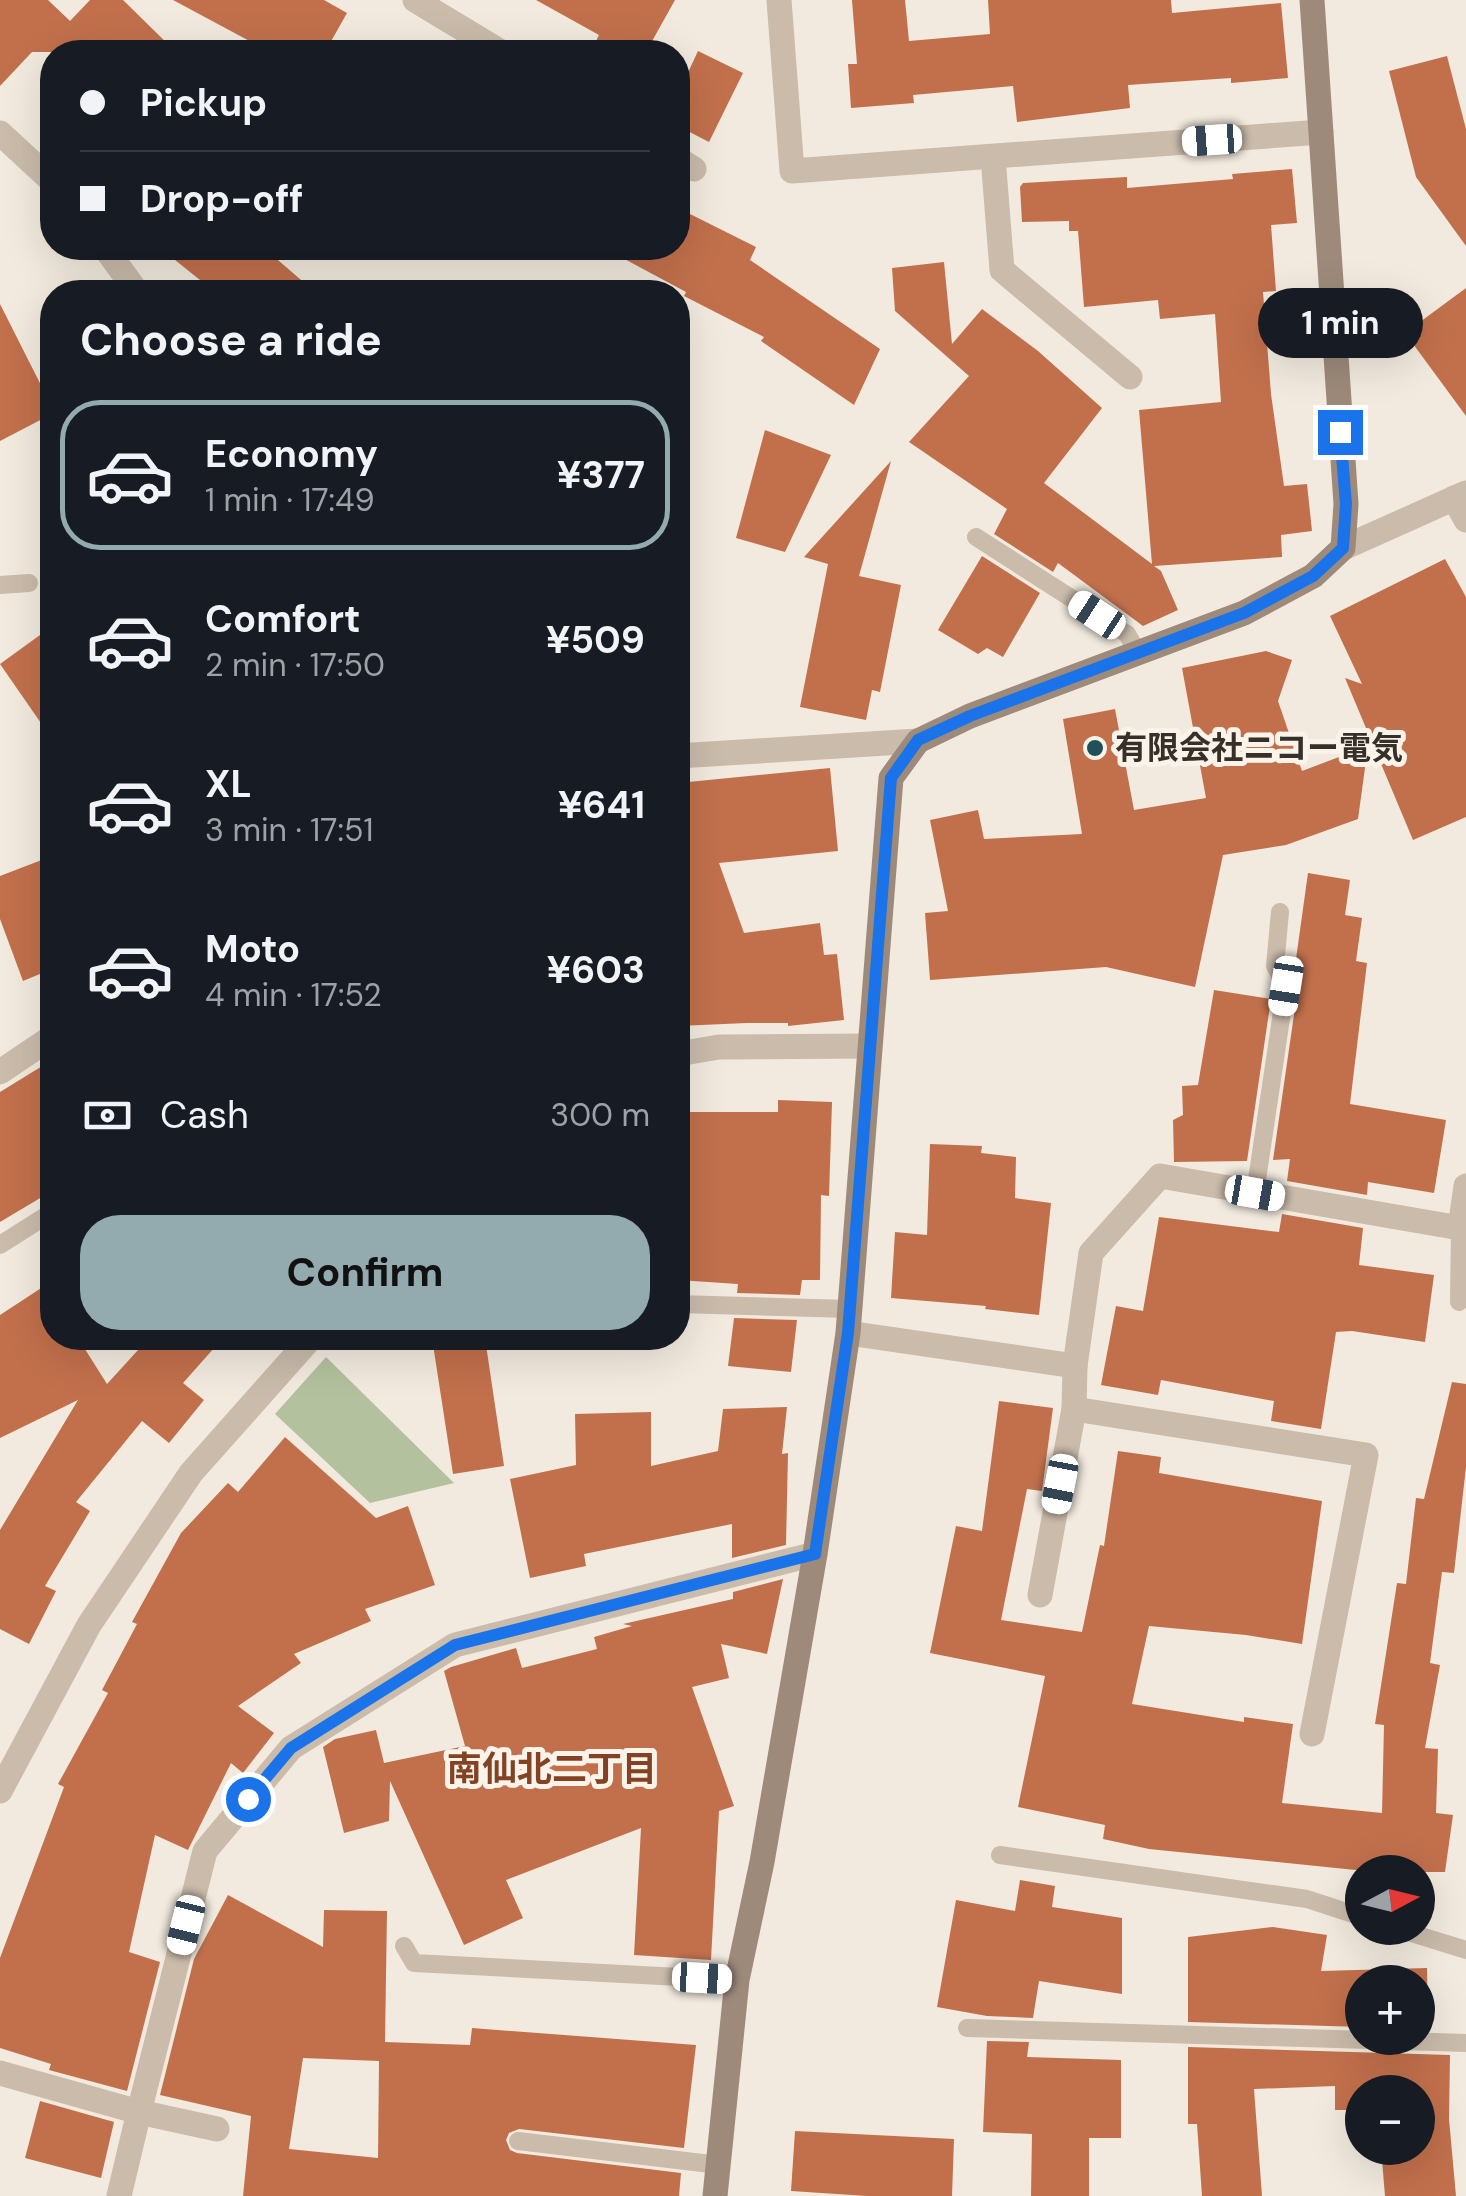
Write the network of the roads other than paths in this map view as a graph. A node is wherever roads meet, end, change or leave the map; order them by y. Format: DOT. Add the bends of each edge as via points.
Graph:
graph roads {
  1 [pos="415,0"];
  2 [pos="779,0"];
  3 [pos="1312,0"];
  4 [pos="482,40"];
  5 [pos="1321,132"];
  6 [pos="0,133"];
  7 [pos="992,156"];
  8 [pos="40,170"];
  9 [pos="1130,377"];
  10 [pos="1462,504"];
  11 [pos="976,537"];
  12 [pos="1343,548"];
  13 [pos="29,583"];
  14 [pos="0,585"];
  15 [pos="1138,652"];
  16 [pos="918,740"];
  17 [pos="690,755"];
  18 [pos="1280,912"];
  19 [pos="40,1045"];
  20 [pos="869,1046"];
  21 [pos="690,1052"];
  22 [pos="0,1072"];
  23 [pos="1466,1186"];
  24 [pos="1255,1193"];
  25 [pos="40,1220"];
  26 [pos="1460,1228"];
  27 [pos="0,1246"];
  28 [pos="1459,1302"];
  29 [pos="690,1305"];
  30 [pos="848,1321"];
  31 [pos="300,1350"];
  32 [pos="1075,1366"];
  33 [pos="1074,1409"];
  34 [pos="815,1554"];
  35 [pos="1040,1595"];
  36 [pos="1312,1734"];
  37 [pos="0,1790"];
  38 [pos="1000,1855"];
  39 [pos="1345,1912"];
  40 [pos="1435,1940"];
  41 [pos="404,1946"];
  42 [pos="1466,1950"];
  43 [pos="738,1980"];
  44 [pos="967,2028"];
  45 [pos="1466,2043"];
  46 [pos="0,2073"];
  47 [pos="139,2112"];
  48 [pos="217,2129"];
  49 [pos="518,2141"];
  50 [pos="720,2165"];
  51 [pos="119,2196"];
  52 [pos="716,2196"];
  1 -- 4 [label="street"];
  2 -- 7 [label="street" via="792,171"];
  3 -- 5 [label="street"];
  5 -- 7 [label="street"];
  5 -- 12 [label="street" via="1346,504"];
  6 -- 8 [label="street"];
  7 -- 9 [label="street" via="1002,270"];
  10 -- 12 [label="street"];
  11 -- 15 [label="lane" via="1127,634"];
  12 -- 15 [label="street" via="1313,576 1244,613"];
  13 -- 14 [label="lane"];
  15 -- 16 [label="street"];
  16 -- 17 [label="street"];
  16 -- 20 [label="street" via="891,778"];
  18 -- 24 [label="lane" via="1276,966 1286,986"];
  19 -- 22 [label="street"];
  20 -- 21 [label="street"];
  20 -- 30 [label="street"];
  23 -- 26 [label="street"];
  24 -- 26 [label="street"];
  24 -- 32 [label="street" via="1160,1176 1091,1253"];
  25 -- 27 [label="lane"];
  26 -- 28 [label="lane"];
  29 -- 30 [label="lane"];
  30 -- 32 [label="street"];
  30 -- 34 [label="street"];
  31 -- 37 [label="street" via="191,1473 89,1625"];
  32 -- 33 [label="street"];
  33 -- 35 [label="street"];
  33 -- 36 [label="street" via="1366,1455"];
  34 -- 43 [label="street"];
  34 -- 47 [label="street" via="455,1645 291,1748 205,1850"];
  38 -- 39 [label="lane" via="1308,1900"];
  40 -- 42 [label="lane"];
  41 -- 43 [label="lane" via="414,1962"];
  43 -- 50 [label="street"];
  44 -- 45 [label="lane"];
  46 -- 47 [label="street"];
  47 -- 48 [label="street"];
  47 -- 51 [label="street"];
  49 -- 50 [label="lane"];
  50 -- 52 [label="street"];
}
